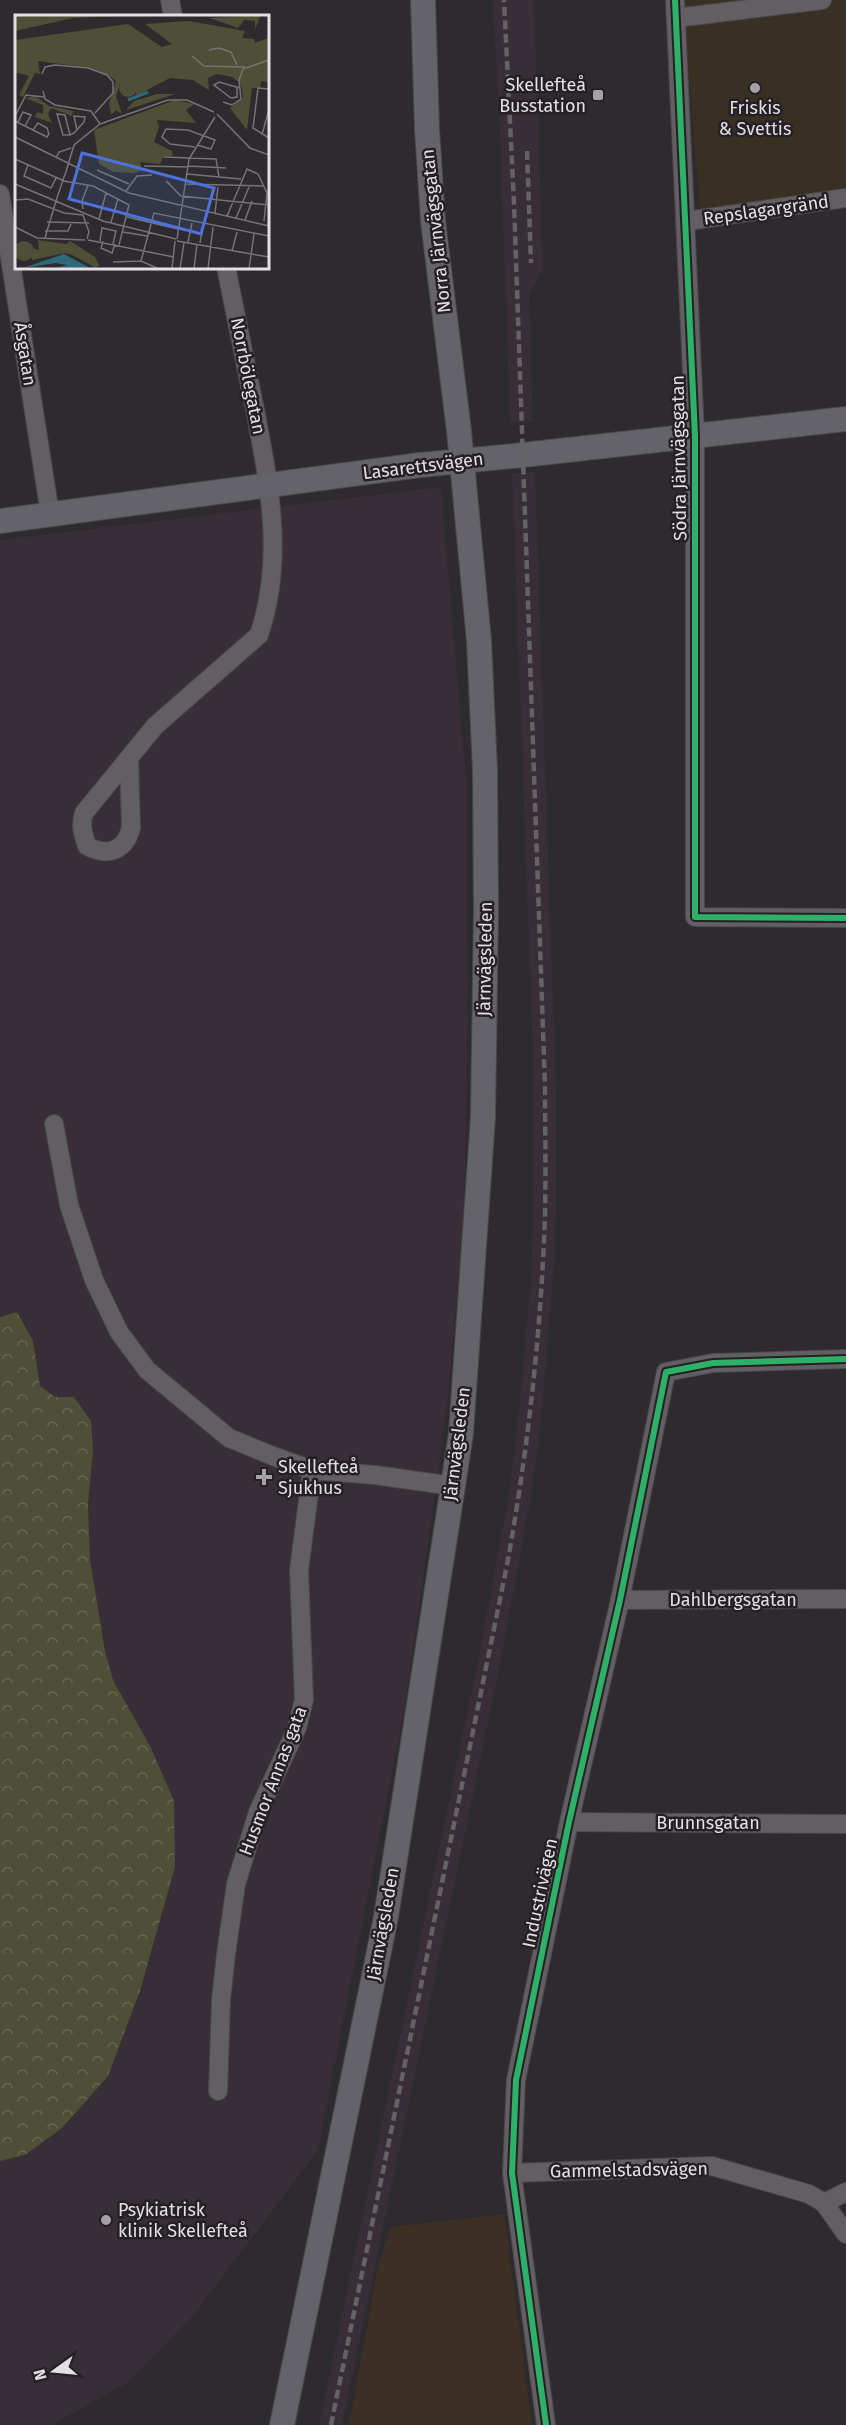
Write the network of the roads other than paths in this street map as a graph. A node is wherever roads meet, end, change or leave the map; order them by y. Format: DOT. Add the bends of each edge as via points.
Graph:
graph roads {
  1 [pos="170,0"];
  2 [pos="423,0"];
  3 [pos="675,0"];
  4 [pos="822,0"];
  5 [pos="174,15"];
  6 [pos="676,18"];
  7 [pos="0,194"];
  8 [pos="846,198"];
  9 [pos="687,221"];
  10 [pos="226,268"];
  11 [pos="846,419"];
  12 [pos="695,436"];
  13 [pos="460,462"];
  14 [pos="269,484"];
  15 [pos="50,514"];
  16 [pos="0,521"];
  17 [pos="129,759"];
  18 [pos="846,918"];
  19 [pos="54,1124"];
  20 [pos="846,1359"];
  21 [pos="312,1470"];
  22 [pos="453,1486"];
  23 [pos="846,1599"];
  24 [pos="620,1600"];
  25 [pos="569,1822"];
  26 [pos="846,1824"];
  27 [pos="218,2091"];
  28 [pos="512,2173"];
  29 [pos="846,2192"];
  30 [pos="824,2203"];
  31 [pos="846,2234"];
  32 [pos="282,2421"];
  33 [pos="546,2425"];
  1 -- 5 [label="street"];
  2 -- 13 [label="main road, Norra Järnvägsgatan" via="433,221"];
  3 -- 6 [label="street, Södra Järnvägsgatan"];
  4 -- 6 [label="street"];
  6 -- 9 [label="street, Södra Järnvägsgatan"];
  7 -- 15 [label="street, Åsgatan"];
  8 -- 9 [label="street, Repslagargränd"];
  9 -- 12 [label="street, Södra Järnvägsgatan"];
  10 -- 14 [label="street, Norrbölegatan"];
  11 -- 12 [label="main road, Lasarettsvägen"];
  12 -- 13 [label="main road, Lasarettsvägen"];
  12 -- 18 [label="street, Södra Järnvägsgatan" via="695,917"];
  13 -- 14 [label="main road, Lasarettsvägen"];
  13 -- 22 [label="main road, Järnvägsleden" via="479,641 486,911 483,1116 461,1433"];
  14 -- 15 [label="main road, Lasarettsvägen"];
  14 -- 17 [label="street, Norrbölegatan" via="274,549 259,635 156,726"];
  15 -- 16 [label="main road, Lasarettsvägen"];
  17 -- 17 [label="street, Norrbölegatan" via="129,838 124,846 101,852 87,846 81,822 84,813"];
  19 -- 21 [label="street" via="69,1205 94,1280 119,1332 147,1370 229,1438"];
  20 -- 24 [label="street, Industrivägen" via="712,1363 666,1372"];
  21 -- 22 [label="street"];
  21 -- 27 [label="street, Husmor Annas gata" via="299,1570 304,1700 297,1728 258,1812 236,1884 221,2000"];
  22 -- 32 [label="main road, Järnvägsleden" via="386,1917"];
  23 -- 24 [label="street, Dahlbergsgatan"];
  24 -- 25 [label="street, Industrivägen"];
  25 -- 26 [label="street, Brunnsgatan"];
  25 -- 28 [label="street, Industrivägen" via="516,2080"];
  28 -- 30 [label="street, Gammelstadsvägen" via="712,2166 809,2194"];
  28 -- 33 [label="street, Industrivägen"];
  29 -- 30 [label="street"];
  30 -- 31 [label="street"];
}
